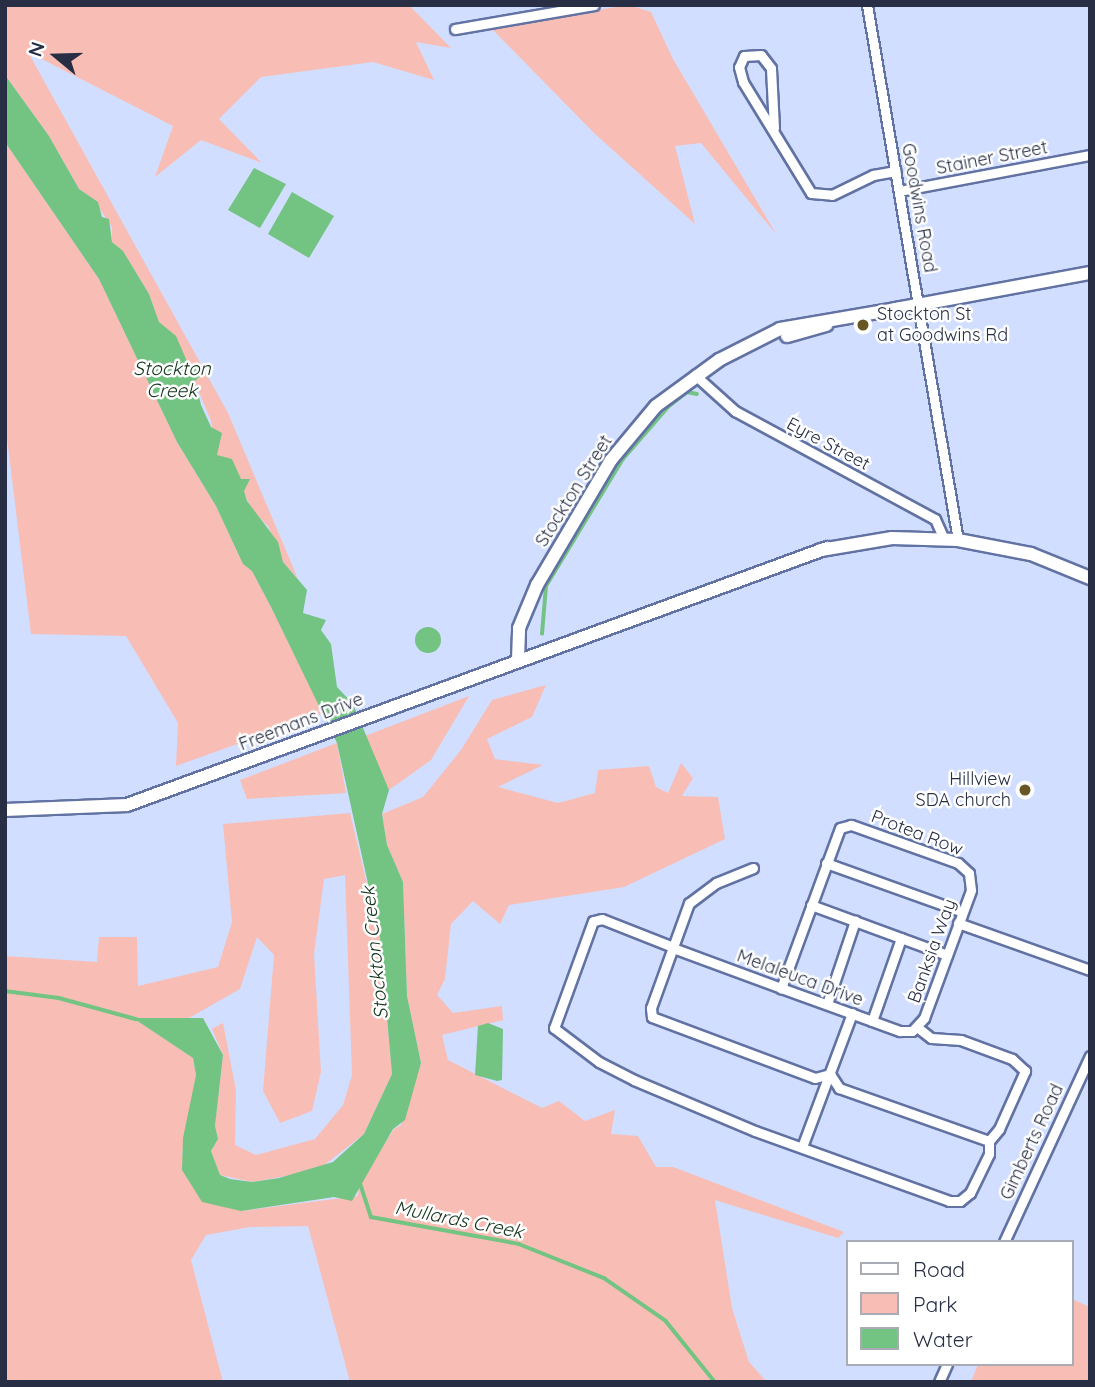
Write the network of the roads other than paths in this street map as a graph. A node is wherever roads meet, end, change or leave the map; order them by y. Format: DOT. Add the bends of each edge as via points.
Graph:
graph roads {
  1 [pos="594,5"];
  2 [pos="867,5"];
  3 [pos="455,29"];
  4 [pos="774,128"];
  5 [pos="1090,155"];
  6 [pos="896,171"];
  7 [pos="899,191"];
  8 [pos="1090,273"];
  9 [pos="921,304"];
  10 [pos="695,375"];
  11 [pos="944,539"];
  12 [pos="958,540"];
  13 [pos="1090,578"];
  14 [pos="518,660"];
  15 [pos="5,810"];
  16 [pos="825,863"];
  17 [pos="753,868"];
  18 [pos="972,884"];
  19 [pos="811,905"];
  20 [pos="963,912"];
  21 [pos="855,921"];
  22 [pos="958,923"];
  23 [pos="901,938"];
  24 [pos="673,948"];
  25 [pos="947,955"];
  26 [pos="1090,970"];
  27 [pos="781,988"];
  28 [pos="827,1004"];
  29 [pos="852,1013"];
  30 [pos="872,1021"];
  31 [pos="917,1027"];
  32 [pos="1090,1056"];
  33 [pos="830,1074"];
  34 [pos="989,1141"];
  35 [pos="802,1147"];
  36 [pos="1005,1240"];
  37 [pos="946,1366"];
  38 [pos="939,1382"];
  1 -- 3 [label="street"];
  2 -- 6 [label="street, Goodwins Road"];
  4 -- 4 [label="street" via="743,82 739,67 744,57 761,55 771,68"];
  4 -- 6 [label="street" via="799,178 820,197 873,175"];
  5 -- 7 [label="street, Stainer Street"];
  6 -- 7 [label="street, Goodwins Road"];
  7 -- 9 [label="street, Goodwins Road"];
  8 -- 9 [label="main road, Stockton Street"];
  9 -- 10 [label="main road, Stockton Street" via="743,349"];
  9 -- 12 [label="street, Goodwins Road"];
  10 -- 11 [label="street, Eyre Street" via="735,411 934,519"];
  10 -- 14 [label="main road, Stockton Street" via="631,433 592,489 525,611 516,644"];
  11 -- 12 [label="main road, Freemans Drive"];
  11 -- 14 [label="main road, Freemans Drive" via="892,538 827,548 733,573"];
  12 -- 13 [label="main road, Freemans Drive" via="1031,554"];
  14 -- 15 [label="main road, Freemans Drive" via="127,805"];
  16 -- 18 [label="street, Protea Row" via="840,828 851,825 958,863 969,873"];
  16 -- 19 [label="street"];
  16 -- 20 [label="street"];
  17 -- 24 [label="street" via="692,898"];
  18 -- 20 [label="street, Banksia Way"];
  19 -- 21 [label="street"];
  19 -- 27 [label="street"];
  20 -- 22 [label="street, Banksia Way"];
  21 -- 23 [label="street"];
  21 -- 28 [label="street"];
  22 -- 25 [label="street, Banksia Way"];
  22 -- 26 [label="street"];
  23 -- 25 [label="street"];
  23 -- 30 [label="street"];
  24 -- 27 [label="street, Melaleuca Drive"];
  24 -- 33 [label="street" via="651,1009 656,1020 815,1078"];
  24 -- 35 [label="street, Melaleuca Drive" via="602,919 593,921 554,1028 616,1072"];
  25 -- 31 [label="street, Banksia Way"];
  27 -- 28 [label="street, Melaleuca Drive"];
  28 -- 29 [label="street, Melaleuca Drive"];
  29 -- 30 [label="street, Melaleuca Drive"];
  29 -- 33 [label="street"];
  30 -- 31 [label="street, Melaleuca Drive" via="900,1031"];
  31 -- 34 [label="street, Melaleuca Drive" via="931,1038 961,1041 1022,1064 1024,1077"];
  32 -- 36 [label="street, Gimberts Road"];
  33 -- 34 [label="street" via="839,1088"];
  33 -- 35 [label="street"];
  34 -- 35 [label="street" via="989,1154 975,1183 960,1200 949,1201"];
  37 -- 38 [label="street"];
}
